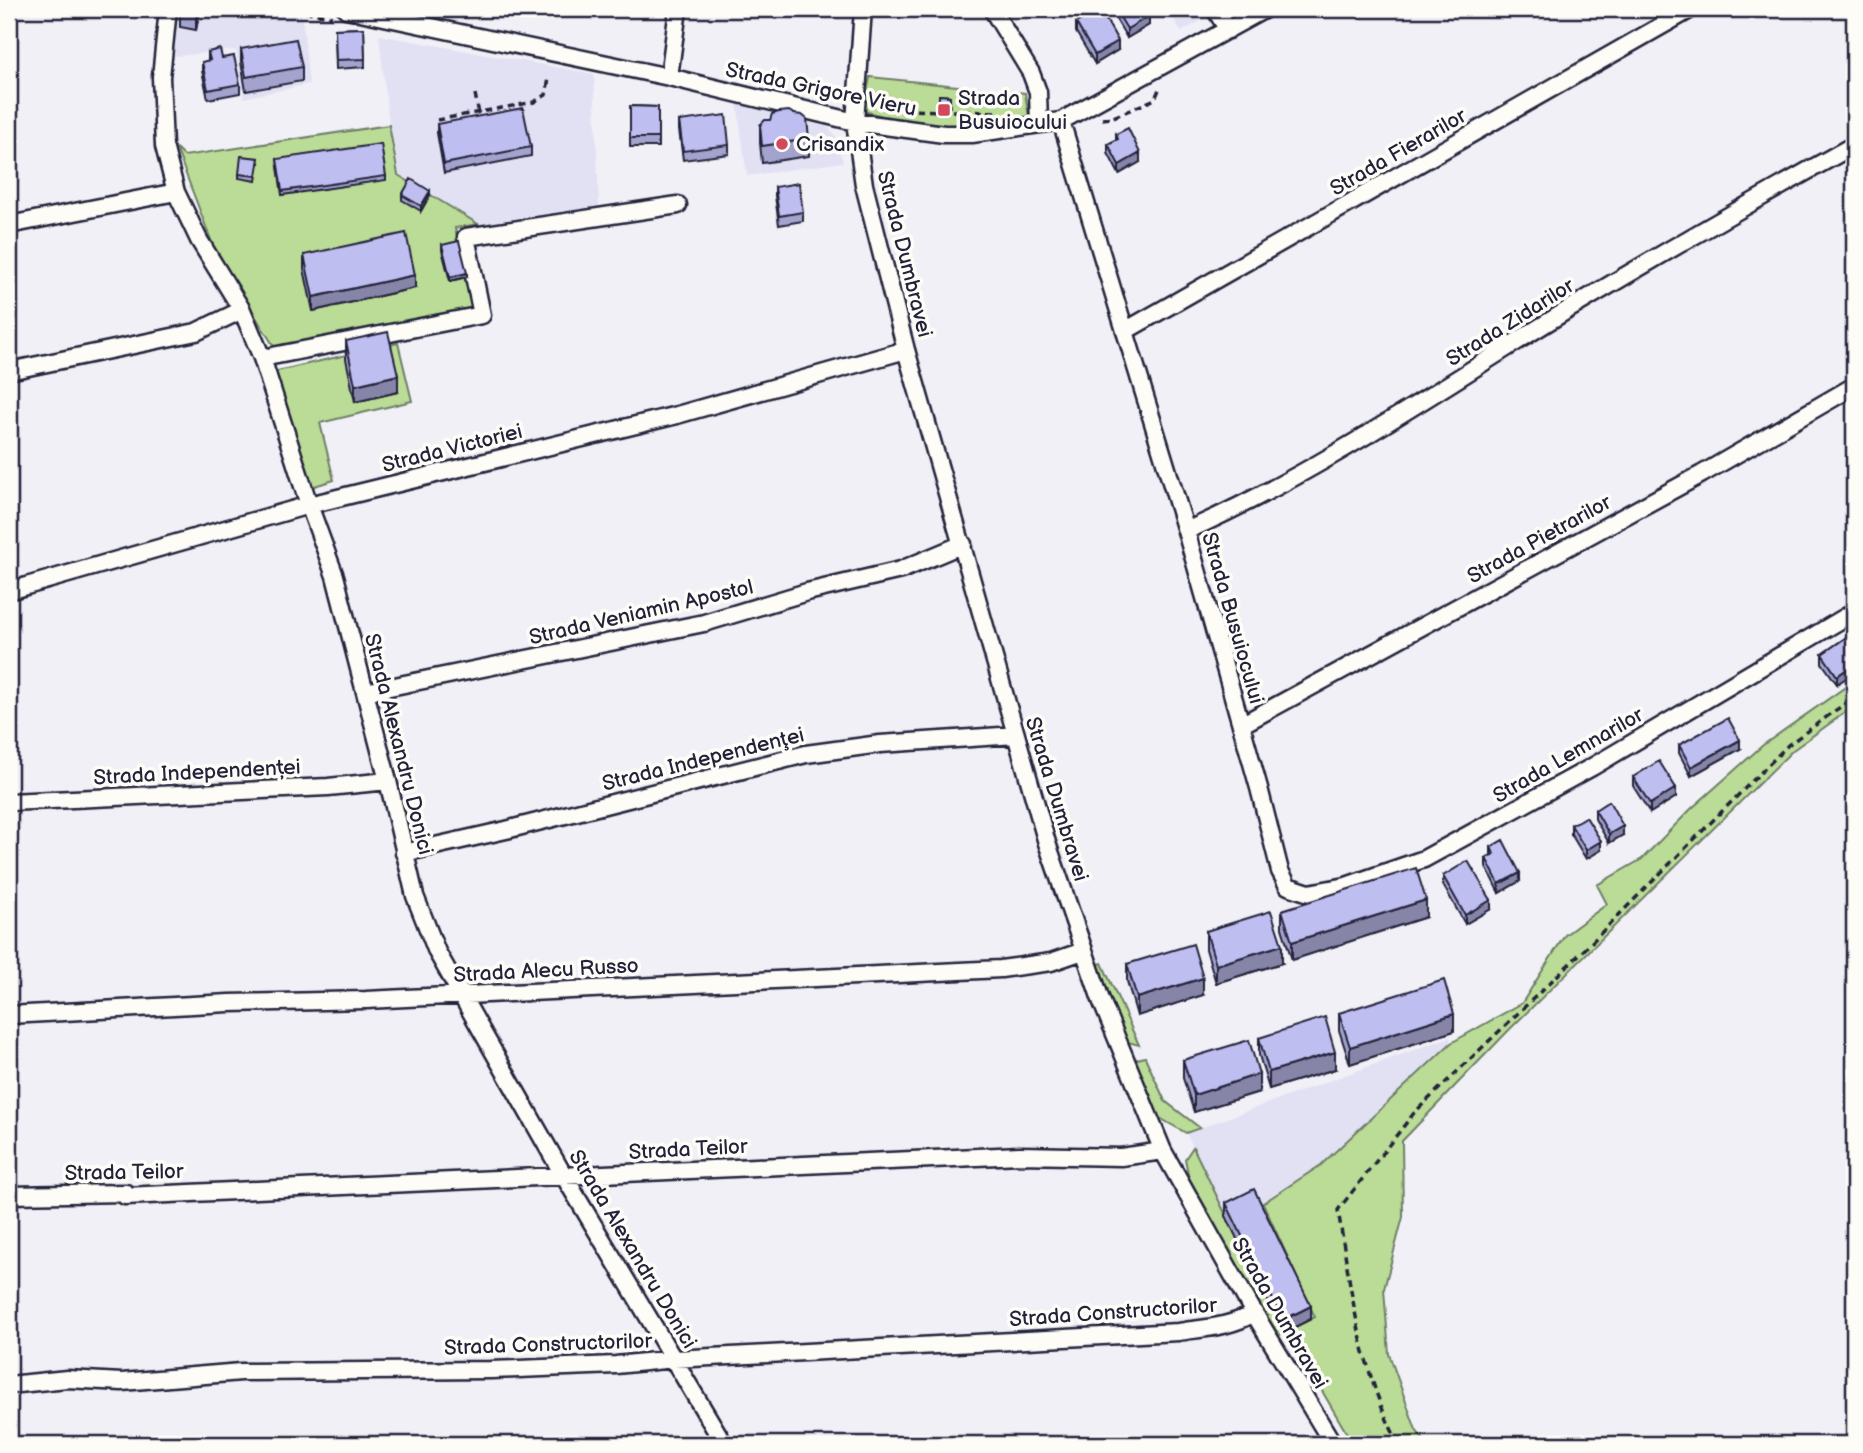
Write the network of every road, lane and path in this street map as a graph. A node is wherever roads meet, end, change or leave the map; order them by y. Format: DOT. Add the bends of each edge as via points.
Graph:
graph roads {
  1 [pos="168,9"];
  2 [pos="346,9"];
  3 [pos="678,9"];
  4 [pos="863,9"];
  5 [pos="992,9"];
  6 [pos="1215,9"];
  7 [pos="1265,9"];
  8 [pos="1691,9"];
  9 [pos="1228,30"];
  10 [pos="668,77"];
  11 [pos="549,79"];
  12 [pos="1162,82"];
  13 [pos="790,87"];
  14 [pos="475,94"];
  15 [pos="857,94"];
  16 [pos="900,111"];
  17 [pos="479,112"];
  18 [pos="1009,112"];
  19 [pos="1095,119"];
  20 [pos="437,120"];
  21 [pos="855,121"];
  22 [pos="1061,121"];
  23 [pos="1039,124"];
  24 [pos="482,125"];
  25 [pos="1854,145"];
  26 [pos="176,192"];
  27 [pos="678,205"];
  28 [pos="9,225"];
  29 [pos="242,310"];
  30 [pos="1125,331"];
  31 [pos="906,349"];
  32 [pos="262,358"];
  33 [pos="9,371"];
  34 [pos="1854,386"];
  35 [pos="309,505"];
  36 [pos="1186,531"];
  37 [pos="963,544"];
  38 [pos="9,591"];
  39 [pos="1854,612"];
  40 [pos="365,692"];
  41 [pos="1854,697"];
  42 [pos="1241,724"];
  43 [pos="1016,735"];
  44 [pos="388,781"];
  45 [pos="9,802"];
  46 [pos="404,853"];
  47 [pos="1288,886"];
  48 [pos="1083,951"];
  49 [pos="461,995"];
  50 [pos="9,1015"];
  51 [pos="1163,1151"];
  52 [pos="564,1176"];
  53 [pos="9,1195"];
  54 [pos="1254,1313"];
  55 [pos="674,1359"];
  56 [pos="9,1385"];
  57 [pos="724,1444"];
  58 [pos="1333,1444"];
  59 [pos="1399,1444"];
  1 -- 26 [label="street, Strada Alexandru Donici" via="161,77 164,146"];
  2 -- 10 [label="street, Strada Grigore Vieru"];
  3 -- 10 [label="street"];
  4 -- 15 [label="street, Strada Dumbravei"];
  5 -- 23 [label="street" via="1031,73 1038,92"];
  6 -- 9 [label="street"];
  7 -- 9 [label="street, Strada Grigore Vieru"];
  8 -- 30 [label="street, Strada Fierarilor"];
  9 -- 22 [label="street, Strada Grigore Vieru"];
  10 -- 21 [label="street, Strada Grigore Vieru"];
  11 -- 17 [label="path" via="546,94 534,102"];
  12 -- 19 [label="path" via="1155,99 1111,118"];
  13 -- 15 [label="path" via="845,97"];
  14 -- 17 [label="path"];
  15 -- 21 [label="street, Strada Dumbravei"];
  16 -- 18 [label="path"];
  17 -- 20 [label="path"];
  17 -- 24 [label="path"];
  21 -- 23 [label="street, Strada Grigore Vieru" via="944,134"];
  21 -- 31 [label="street, Strada Dumbravei" via="864,185"];
  22 -- 23 [label="street, Strada Grigore Vieru"];
  22 -- 30 [label="street, Strada Busuiocului"];
  25 -- 36 [label="street, Strada Zidarilor" via="1566,311 1285,482"];
  26 -- 28 [label="street"];
  26 -- 29 [label="street, Strada Alexandru Donici"];
  27 -- 32 [label="street" via="466,237 482,315"];
  29 -- 32 [label="street, Strada Alexandru Donici"];
  29 -- 33 [label="street" via="196,332"];
  30 -- 36 [label="street, Strada Busuiocului"];
  31 -- 35 [label="street, Strada Victoriei" via="677,415"];
  31 -- 37 [label="street, Strada Dumbravei"];
  32 -- 35 [label="street, Strada Alexandru Donici"];
  34 -- 42 [label="street, Strada Pietrarilor" via="1702,474"];
  35 -- 38 [label="street, Strada Victoriei"];
  35 -- 40 [label="street, Strada Alexandru Donici" via="335,576"];
  36 -- 42 [label="street, Strada Busuiocului"];
  37 -- 40 [label="street, Strada Veniamin Apostol" via="901,570 704,623"];
  37 -- 43 [label="street, Strada Dumbravei"];
  39 -- 47 [label="street, Strada Lemnarilor" via="1544,795 1424,859 1346,886 1308,893"];
  40 -- 44 [label="street, Strada Alexandru Donici"];
  41 -- 59 [label="path" via="1788,745 1414,1113 1338,1210 1357,1323 1384,1417"];
  42 -- 47 [label="street, Strada Busuiocului" via="1280,871"];
  43 -- 46 [label="street, Strada Independenţei" via="806,754"];
  43 -- 48 [label="street, Strada Dumbravei"];
  44 -- 45 [label="street, Strada Independenței"];
  44 -- 46 [label="street, Strada Alexandru Donici"];
  46 -- 49 [label="street, Strada Alexandru Donici" via="437,952"];
  48 -- 49 [label="street, Strada Alecu Russo" via="1051,962 1001,969"];
  48 -- 51 [label="street, Strada Dumbravei"];
  49 -- 50 [label="street, Strada Alecu Russo"];
  49 -- 52 [label="street, Strada Alexandru Donici"];
  51 -- 52 [label="street, Strada Teilor" via="1121,1157 1020,1156"];
  51 -- 54 [label="street, Strada Dumbravei"];
  52 -- 53 [label="street, Strada Teilor" via="125,1196"];
  52 -- 55 [label="street, Strada Alexandru Donici"];
  54 -- 55 [label="street, Strada Constructorilor" via="1225,1325 1178,1332"];
  54 -- 58 [label="street, Strada Dumbravei"];
  55 -- 56 [label="street, Strada Constructorilor" via="491,1370 240,1372"];
  55 -- 57 [label="street, Strada Alexandru Donici"];
}
